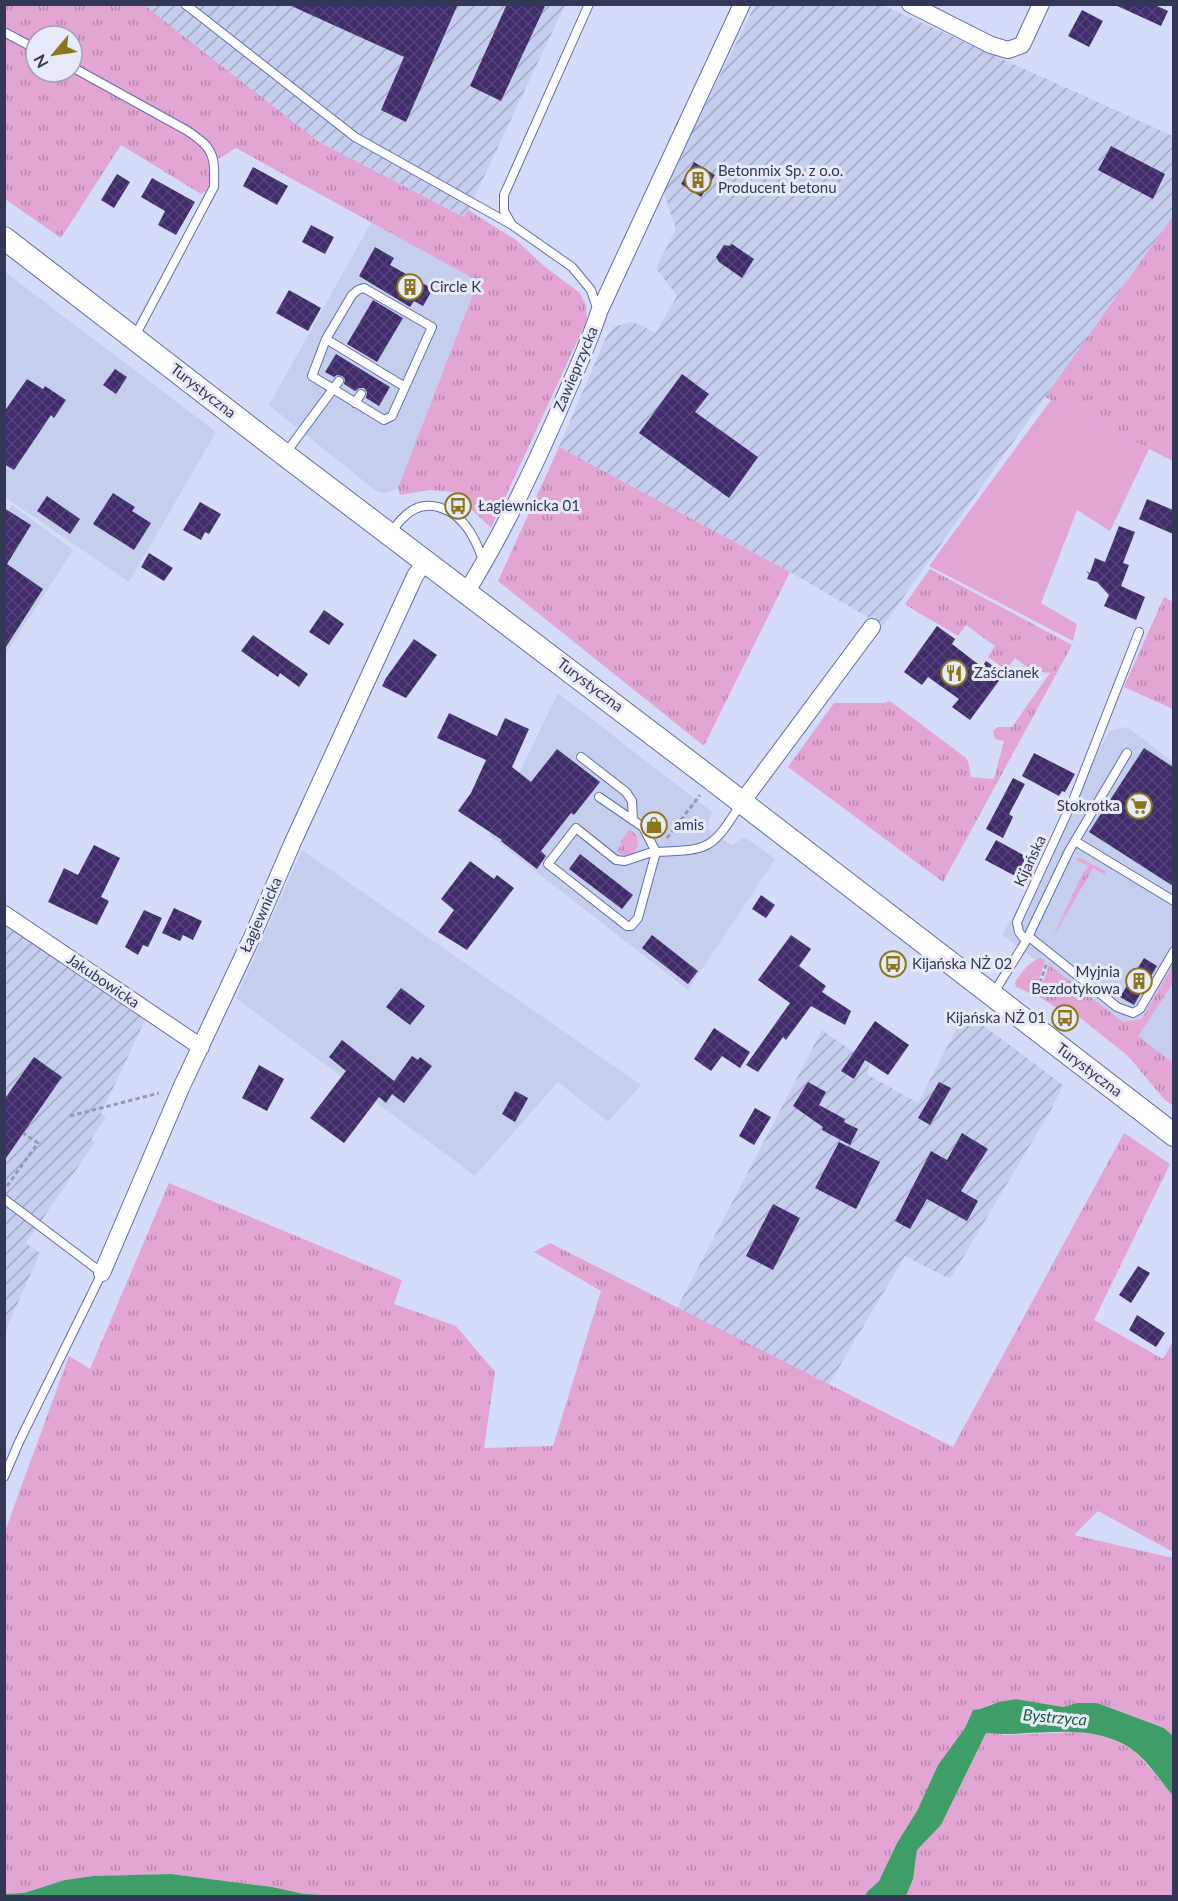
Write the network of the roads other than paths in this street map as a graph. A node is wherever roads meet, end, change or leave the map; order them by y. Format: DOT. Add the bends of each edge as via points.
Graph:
graph roads {
  1 [pos="185,4"];
  2 [pos="589,4"];
  3 [pos="742,4"];
  4 [pos="910,4"];
  5 [pos="1041,4"];
  6 [pos="4,32"];
  7 [pos="24,43"];
  8 [pos="84,74"];
  9 [pos="512,225"];
  10 [pos="4,238"];
  11 [pos="598,312"];
  12 [pos="134,338"];
  13 [pos="326,339"];
  14 [pos="339,381"];
  15 [pos="405,387"];
  16 [pos="333,389"];
  17 [pos="361,394"];
  18 [pos="355,403"];
  19 [pos="285,454"];
  20 [pos="390,534"];
  21 [pos="426,560"];
  22 [pos="484,563"];
  23 [pos="467,591"];
  24 [pos="872,627"];
  25 [pos="1139,632"];
  26 [pos="1127,753"];
  27 [pos="581,757"];
  28 [pos="599,797"];
  29 [pos="742,802"];
  30 [pos="633,820"];
  31 [pos="1075,841"];
  32 [pos="656,852"];
  33 [pos="1173,901"];
  34 [pos="4,914"];
  35 [pos="1027,939"];
  36 [pos="1173,951"];
  37 [pos="992,995"];
  38 [pos="201,1047"];
  39 [pos="1173,1135"];
  40 [pos="4,1199"];
  41 [pos="102,1273"];
  42 [pos="4,1477"];
  1 -- 9 [label="lane, Zawieprzycka" via="355,137"];
  2 -- 9 [label="lane" via="504,195 504,211"];
  3 -- 11 [label="street"];
  4 -- 5 [label="street" via="1008,50 1022,45"];
  6 -- 7 [label="lane"];
  8 -- 12 [label="lane" via="203,141 215,161 214,187"];
  9 -- 11 [label="lane, Zawieprzycka" via="572,267 591,290"];
  10 -- 12 [label="main road, Turystyczna"];
  11 -- 22 [label="street, Zawieprzycka" via="591,337 532,472"];
  12 -- 19 [label="main road, Turystyczna"];
  13 -- 15 [label="lane" via="374,373"];
  13 -- 15 [label="lane" via="352,295 364,288 432,327"];
  13 -- 16 [label="lane" via="312,376"];
  14 -- 16 [label="lane"];
  15 -- 18 [label="lane" via="392,416 384,420"];
  16 -- 18 [label="lane"];
  16 -- 19 [label="lane"];
  17 -- 18 [label="lane"];
  19 -- 20 [label="main road, Turystyczna"];
  20 -- 21 [label="main road, Turystyczna"];
  20 -- 22 [label="lane" via="404,516 435,505 453,512 463,522"];
  21 -- 23 [label="main road, Turystyczna"];
  21 -- 38 [label="street, Łagiewnicka" via="410,586"];
  22 -- 23 [label="street, Zawieprzycka"];
  23 -- 29 [label="main road, Turystyczna"];
  24 -- 29 [label="street"];
  25 -- 35 [label="lane, Kijańska" via="1074,798 1017,922 1019,932"];
  26 -- 31 [label="lane"];
  27 -- 30 [label="lane" via="626,792 632,801"];
  28 -- 30 [label="lane"];
  29 -- 32 [label="lane" via="722,833 707,846"];
  29 -- 37 [label="main road, Turystyczna"];
  30 -- 32 [label="lane" via="643,827"];
  31 -- 33 [label="lane"];
  31 -- 35 [label="lane"];
  32 -- 32 [label="lane" via="638,918 631,926 548,864 576,828 616,860"];
  34 -- 38 [label="street, Jakubowicka"];
  35 -- 36 [label="lane" via="1117,1007 1133,1013 1140,1009"];
  35 -- 37 [label="lane"];
  37 -- 39 [label="main road, Turystyczna"];
  38 -- 41 [label="street, Łagiewnicka"];
  40 -- 41 [label="lane"];
  41 -- 42 [label="lane"];
}
